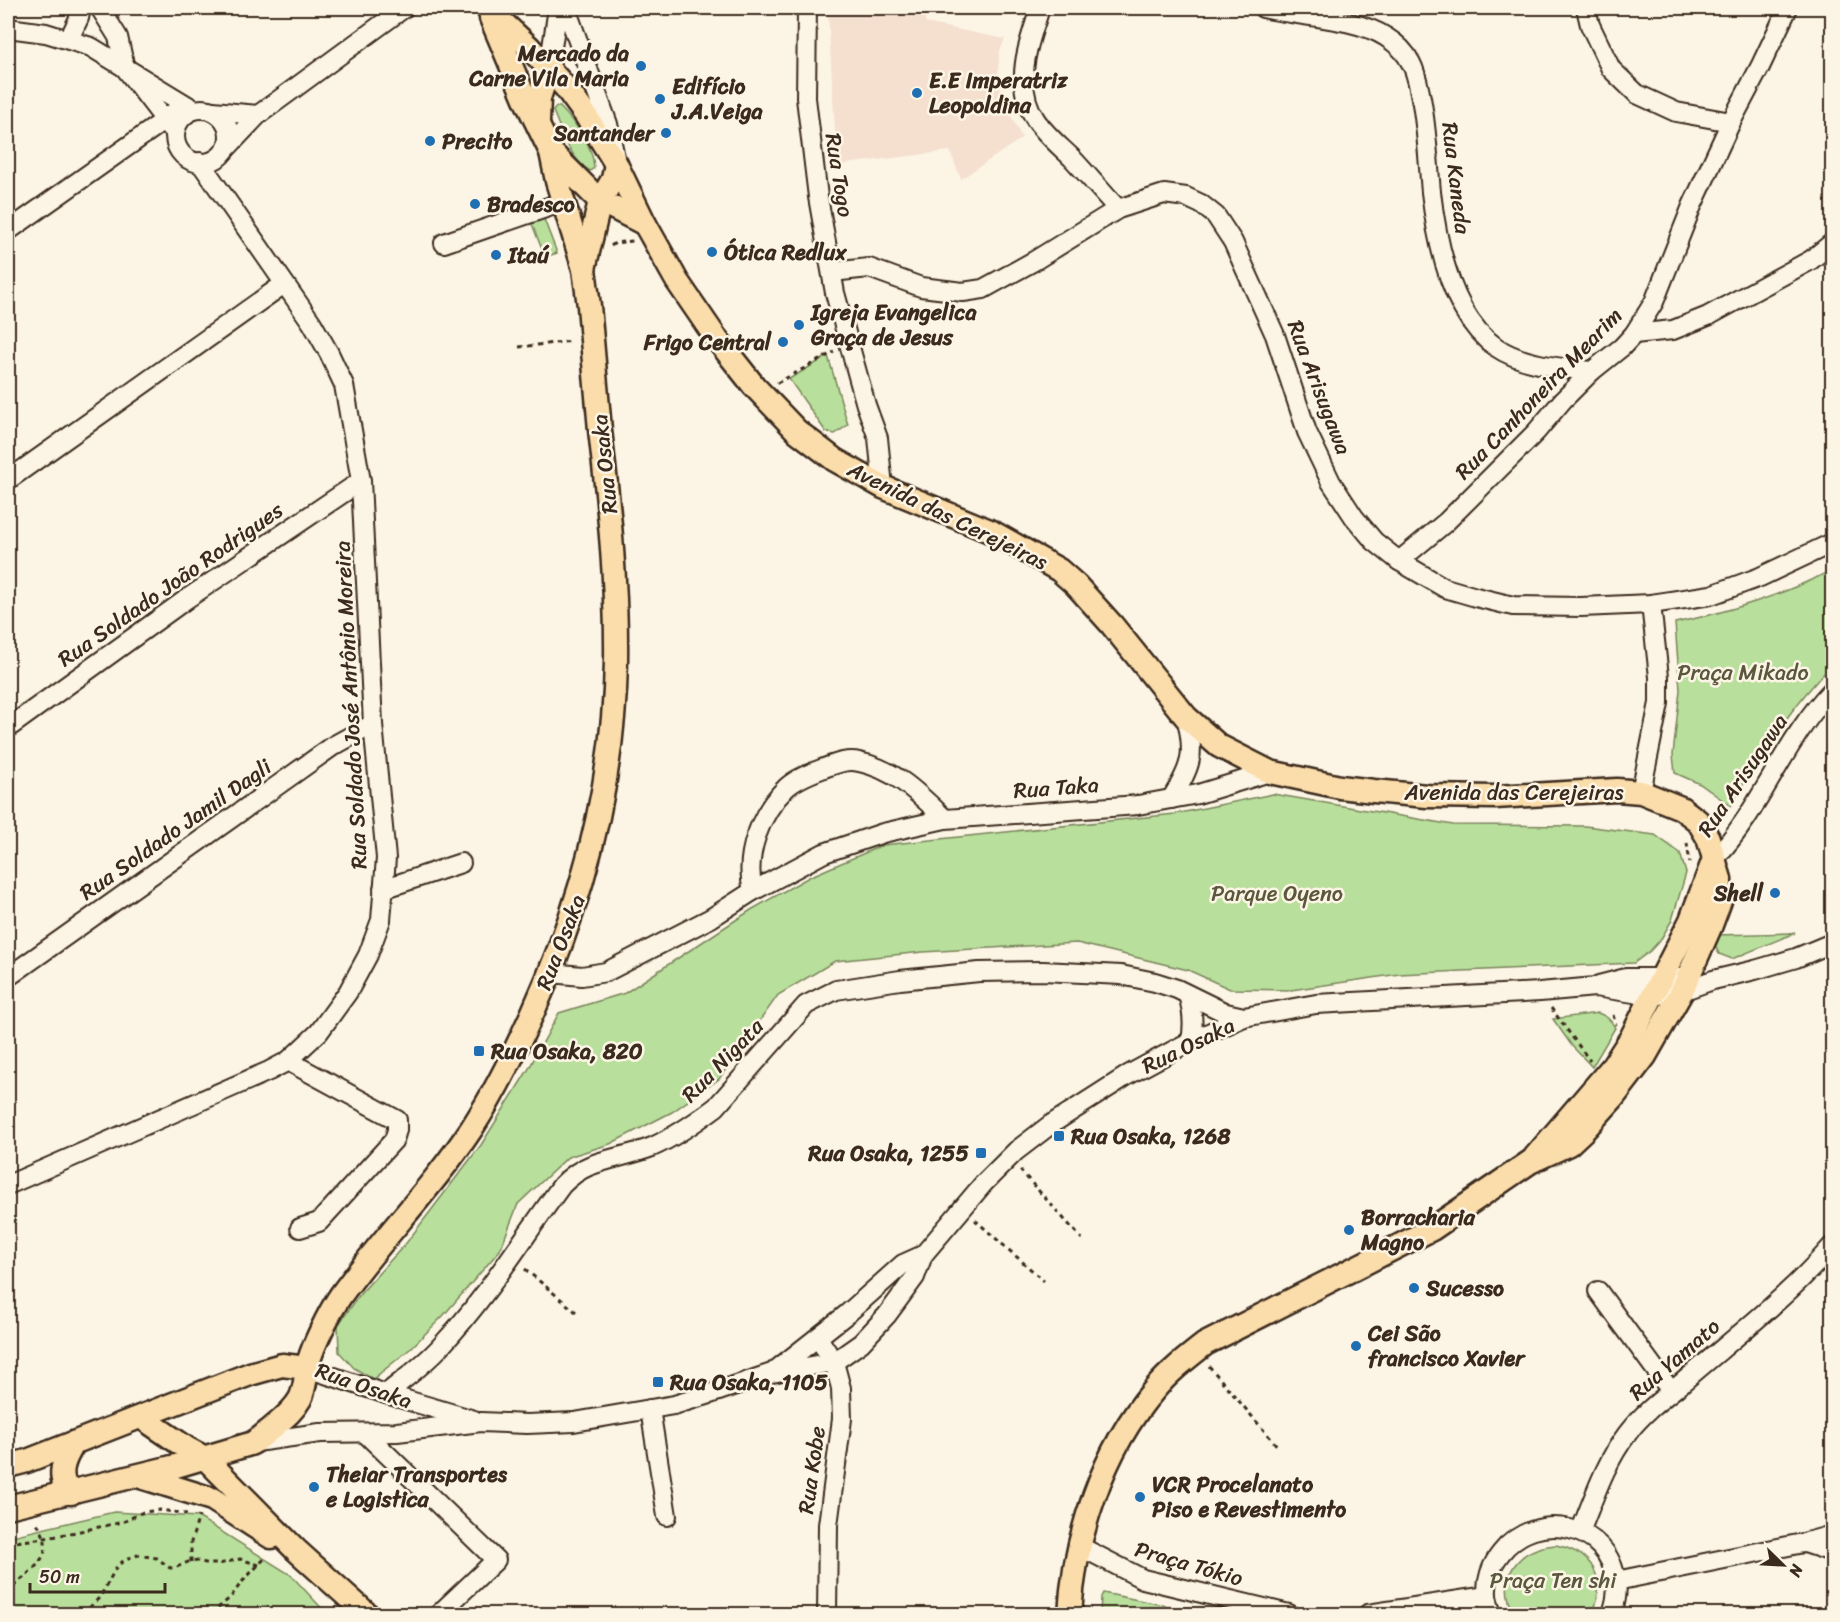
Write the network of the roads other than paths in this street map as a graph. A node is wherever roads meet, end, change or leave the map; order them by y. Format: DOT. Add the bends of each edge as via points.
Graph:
graph roads {
  1 [pos="81,8"];
  2 [pos="100,8"];
  3 [pos="404,8"];
  4 [pos="487,8"];
  5 [pos="558,8"];
  6 [pos="566,8"];
  7 [pos="807,8"];
  8 [pos="1040,8"];
  9 [pos="1263,8"];
  10 [pos="1586,8"];
  11 [pos="1788,8"];
  12 [pos="8,28"];
  13 [pos="69,39"];
  14 [pos="125,68"];
  15 [pos="549,68"];
  16 [pos="197,108"];
  17 [pos="258,115"];
  18 [pos="1731,122"];
  19 [pos="170,126"];
  20 [pos="538,127"];
  21 [pos="225,150"];
  22 [pos="551,152"];
  23 [pos="200,162"];
  24 [pos="616,164"];
  25 [pos="600,201"];
  26 [pos="563,202"];
  27 [pos="1118,209"];
  28 [pos="8,231"];
  29 [pos="650,234"];
  30 [pos="444,243"];
  31 [pos="1833,243"];
  32 [pos="584,269"];
  33 [pos="832,272"];
  34 [pos="284,284"];
  35 [pos="1634,334"];
  36 [pos="1592,371"];
  37 [pos="8,480"];
  38 [pos="362,481"];
  39 [pos="883,487"];
  40 [pos="1833,543"];
  41 [pos="1399,561"];
  42 [pos="1651,604"];
  43 [pos="1833,690"];
  44 [pos="1186,717"];
  45 [pos="373,724"];
  46 [pos="8,728"];
  47 [pos="1270,772"];
  48 [pos="1641,792"];
  49 [pos="1171,799"];
  50 [pos="945,819"];
  51 [pos="1714,859"];
  52 [pos="461,862"];
  53 [pos="383,889"];
  54 [pos="753,891"];
  55 [pos="1833,943"];
  56 [pos="551,973"];
  57 [pos="8,977"];
  58 [pos="1684,984"];
  59 [pos="1657,987"];
  60 [pos="1188,995"];
  61 [pos="1244,1017"];
  62 [pos="1191,1041"];
  63 [pos="288,1061"];
  64 [pos="1530,1162"];
  65 [pos="8,1185"];
  66 [pos="300,1228"];
  67 [pos="1833,1246"];
  68 [pos="923,1255"];
  69 [pos="1598,1292"];
  70 [pos="818,1338"];
  71 [pos="834,1362"];
  72 [pos="307,1368"];
  73 [pos="772,1372"];
  74 [pos="1671,1391"];
  75 [pos="386,1394"];
  76 [pos="650,1409"];
  77 [pos="141,1417"];
  78 [pos="481,1422"];
  79 [pos="365,1433"];
  80 [pos="256,1442"];
  81 [pos="74,1443"];
  82 [pos="205,1458"];
  83 [pos="8,1466"];
  84 [pos="137,1475"];
  85 [pos="71,1493"];
  86 [pos="8,1507"];
  87 [pos="667,1516"];
  88 [pos="1580,1532"];
  89 [pos="1833,1535"];
  90 [pos="1803,1543"];
  91 [pos="1079,1546"];
  92 [pos="296,1550"];
  93 [pos="1833,1552"];
  94 [pos="1616,1581"];
  95 [pos="1487,1596"];
  96 [pos="367,1614"];
  97 [pos="439,1614"];
  98 [pos="827,1614"];
  99 [pos="1070,1614"];
  100 [pos="1289,1614"];
  101 [pos="1368,1614"];
  102 [pos="1492,1614"];
  103 [pos="1612,1614"];
  1 -- 13 [label="street"];
  2 -- 14 [label="street" via="118,38"];
  3 -- 17 [label="street"];
  4 -- 15 [label="main road, Avenida das Cerejeiras"];
  4 -- 20 [label="main road"];
  5 -- 15 [label="street"];
  6 -- 24 [label="street" via="608,124"];
  7 -- 33 [label="street, Rua Togo" via="806,98"];
  8 -- 27 [label="street" via="1026,55 1024,81 1028,103 1036,122"];
  9 -- 36 [label="street, Rua Kaneda" via="1368,28 1402,50 1417,78 1441,246 1464,312 1480,334 1497,348 1552,368"];
  10 -- 18 [label="street" via="1611,69 1637,94 1676,112"];
  11 -- 18 [label="street, Rua Canhoneira Mearim"];
  12 -- 13 [label="street"];
  13 -- 14 [label="street"];
  14 -- 16 [label="street"];
  14 -- 19 [label="street"];
  15 -- 20 [label="main road" via="539,98"];
  15 -- 24 [label="main road, Avenida das Cerejeiras" via="585,114"];
  16 -- 17 [label="street"];
  16 -- 19 [label="street"];
  16 -- 21 [label="street" via="220,116 226,123 229,132"];
  17 -- 21 [label="street"];
  18 -- 35 [label="street, Rua Canhoneira Mearim" via="1654,302"];
  19 -- 23 [label="street" via="182,153"];
  19 -- 28 [label="street"];
  20 -- 22 [label="main road"];
  21 -- 23 [label="street" via="212,161"];
  22 -- 25 [label="main road"];
  22 -- 26 [label="main road"];
  23 -- 34 [label="street, Rua Soldado José Antônio Moreira"];
  24 -- 25 [label="main road" via="614,179"];
  24 -- 29 [label="main road, Avenida das Cerejeiras"];
  25 -- 29 [label="main road"];
  25 -- 32 [label="main road"];
  26 -- 30 [label="street"];
  26 -- 32 [label="main road"];
  27 -- 33 [label="street, Rua Arisugawa" via="983,289 963,292 921,287 869,268"];
  27 -- 41 [label="street, Rua Arisugawa" via="1164,194 1201,204 1216,216 1249,274 1275,335 1307,432 1332,482 1374,541"];
  29 -- 39 [label="main road, Avenida das Cerejeiras" via="716,338 760,392 797,430 835,460"];
  31 -- 35 [label="street" via="1811,260 1708,316 1673,330"];
  32 -- 56 [label="main road, Rua Osaka" via="612,543 614,710 603,800 592,850"];
  33 -- 39 [label="street, Rua Togo" via="878,438"];
  34 -- 37 [label="street"];
  34 -- 38 [label="street, Rua Soldado José Antônio Moreira" via="312,323 344,385"];
  35 -- 36 [label="street, Rua Canhoneira Mearim"];
  36 -- 41 [label="street, Rua Canhoneira Mearim" via="1446,522"];
  38 -- 45 [label="street, Rua Soldado José Antônio Moreira"];
  38 -- 46 [label="street, Rua Soldado João Rodrigues" via="188,598"];
  39 -- 44 [label="main road, Avenida das Cerejeiras" via="992,532 1059,570 1112,625"];
  40 -- 42 [label="street, Rua Arisugawa" via="1711,595"];
  41 -- 42 [label="street, Rua Arisugawa" via="1445,588 1513,606"];
  42 -- 48 [label="street" via="1659,704"];
  43 -- 51 [label="street, Rua Arisugawa" via="1790,744 1740,828"];
  44 -- 47 [label="main road, Avenida das Cerejeiras" via="1219,746"];
  44 -- 49 [label="street" via="1192,738 1191,758"];
  45 -- 53 [label="street, Rua Soldado José Antônio Moreira" via="386,858"];
  45 -- 57 [label="street, Rua Soldado Jamil Dagli" via="333,746"];
  47 -- 48 [label="main road, Avenida das Cerejeiras" via="1340,787 1427,796"];
  47 -- 49 [label="street, Rua Taka"];
  48 -- 51 [label="main road, Avenida das Cerejeiras" via="1681,808 1698,821"];
  49 -- 50 [label="street, Rua Taka" via="1138,806"];
  50 -- 54 [label="street, Rua Taka" via="848,843"];
  50 -- 54 [label="street" via="912,788 885,770 858,761 840,762 800,778 771,805 750,855"];
  51 -- 58 [label="main road, Avenida das Cerejeiras" via="1720,879 1720,900"];
  51 -- 59 [label="main road, Avenida das Cerejeiras" via="1691,920"];
  52 -- 53 [label="street"];
  53 -- 63 [label="street, Rua Soldado José Antônio Moreira" via="381,920 348,992 319,1032"];
  54 -- 56 [label="street, Rua Taka" via="711,918 606,972 582,976"];
  55 -- 58 [label="street" via="1796,958"];
  56 -- 72 [label="main road, Rua Osaka" via="509,1066 471,1129 337,1301"];
  58 -- 59 [label="street, Rua Osaka"];
  58 -- 64 [label="main road, Avenida das Cerejeiras" via="1645,1056 1612,1099 1569,1144"];
  59 -- 61 [label="street, Rua Osaka" via="1595,987 1316,1004"];
  59 -- 64 [label="main road, Avenida das Cerejeiras" via="1613,1066"];
  60 -- 61 [label="street, Rua Nigata"];
  60 -- 62 [label="street" via="1194,1027"];
  60 -- 75 [label="street, Rua Nigata" via="1155,982 1121,975 1043,971 979,972 836,990 806,1005 716,1107 698,1120 654,1146 588,1166 573,1175 440,1348"];
  61 -- 62 [label="street, Rua Osaka"];
  62 -- 68 [label="street, Rua Osaka" via="1128,1075 1050,1125 1008,1158"];
  63 -- 65 [label="street, Rua Soldado José Antônio Moreira"];
  63 -- 66 [label="street" via="397,1120 398,1130 394,1140 318,1222"];
  64 -- 91 [label="main road, Avenida das Cerejeiras" via="1432,1229 1205,1344 1177,1366 1153,1391 1116,1448"];
  67 -- 74 [label="street, Rua Yamato" via="1789,1292"];
  68 -- 70 [label="street, Rua Osaka" via="903,1264"];
  68 -- 71 [label="street, Rua Osaka" via="915,1277 887,1315 861,1343"];
  69 -- 74 [label="street"];
  70 -- 71 [label="street, Rua Kobe"];
  70 -- 73 [label="street, Rua Osaka"];
  71 -- 73 [label="street, Rua Osaka"];
  71 -- 98 [label="street, Rua Kobe" via="841,1388 842,1419 828,1525"];
  72 -- 75 [label="street, Rua Osaka"];
  72 -- 77 [label="main road" via="269,1368"];
  72 -- 80 [label="main road" via="300,1400"];
  73 -- 76 [label="street, Rua Osaka" via="704,1396"];
  74 -- 88 [label="street, Rua Yamato" via="1628,1432 1610,1459"];
  75 -- 78 [label="street, Rua Osaka"];
  76 -- 78 [label="street, Rua Osaka" via="574,1422"];
  76 -- 87 [label="street"];
  77 -- 81 [label="main road"];
  77 -- 82 [label="main road"];
  78 -- 79 [label="street, Rua Osaka"];
  79 -- 80 [label="street, Rua Osaka" via="320,1433"];
  79 -- 97 [label="street" via="496,1560"];
  80 -- 82 [label="main road"];
  81 -- 83 [label="main road"];
  81 -- 85 [label="main road" via="62,1474"];
  82 -- 84 [label="main road"];
  82 -- 92 [label="main road"];
  84 -- 85 [label="main road"];
  84 -- 92 [label="main road" via="212,1499 278,1543"];
  85 -- 86 [label="main road"];
  88 -- 94 [label="street" via="1597,1544 1610,1561"];
  88 -- 95 [label="street" via="1562,1527 1524,1532 1496,1559"];
  89 -- 90 [label="street"];
  90 -- 93 [label="street"];
  90 -- 94 [label="street"];
  91 -- 99 [label="main road, Avenida das Cerejeiras"];
  91 -- 100 [label="street, Praça Tókio" via="1143,1579"];
  92 -- 96 [label="main road"];
  94 -- 103 [label="street"];
  95 -- 101 [label="street"];
  95 -- 102 [label="street"];
}
